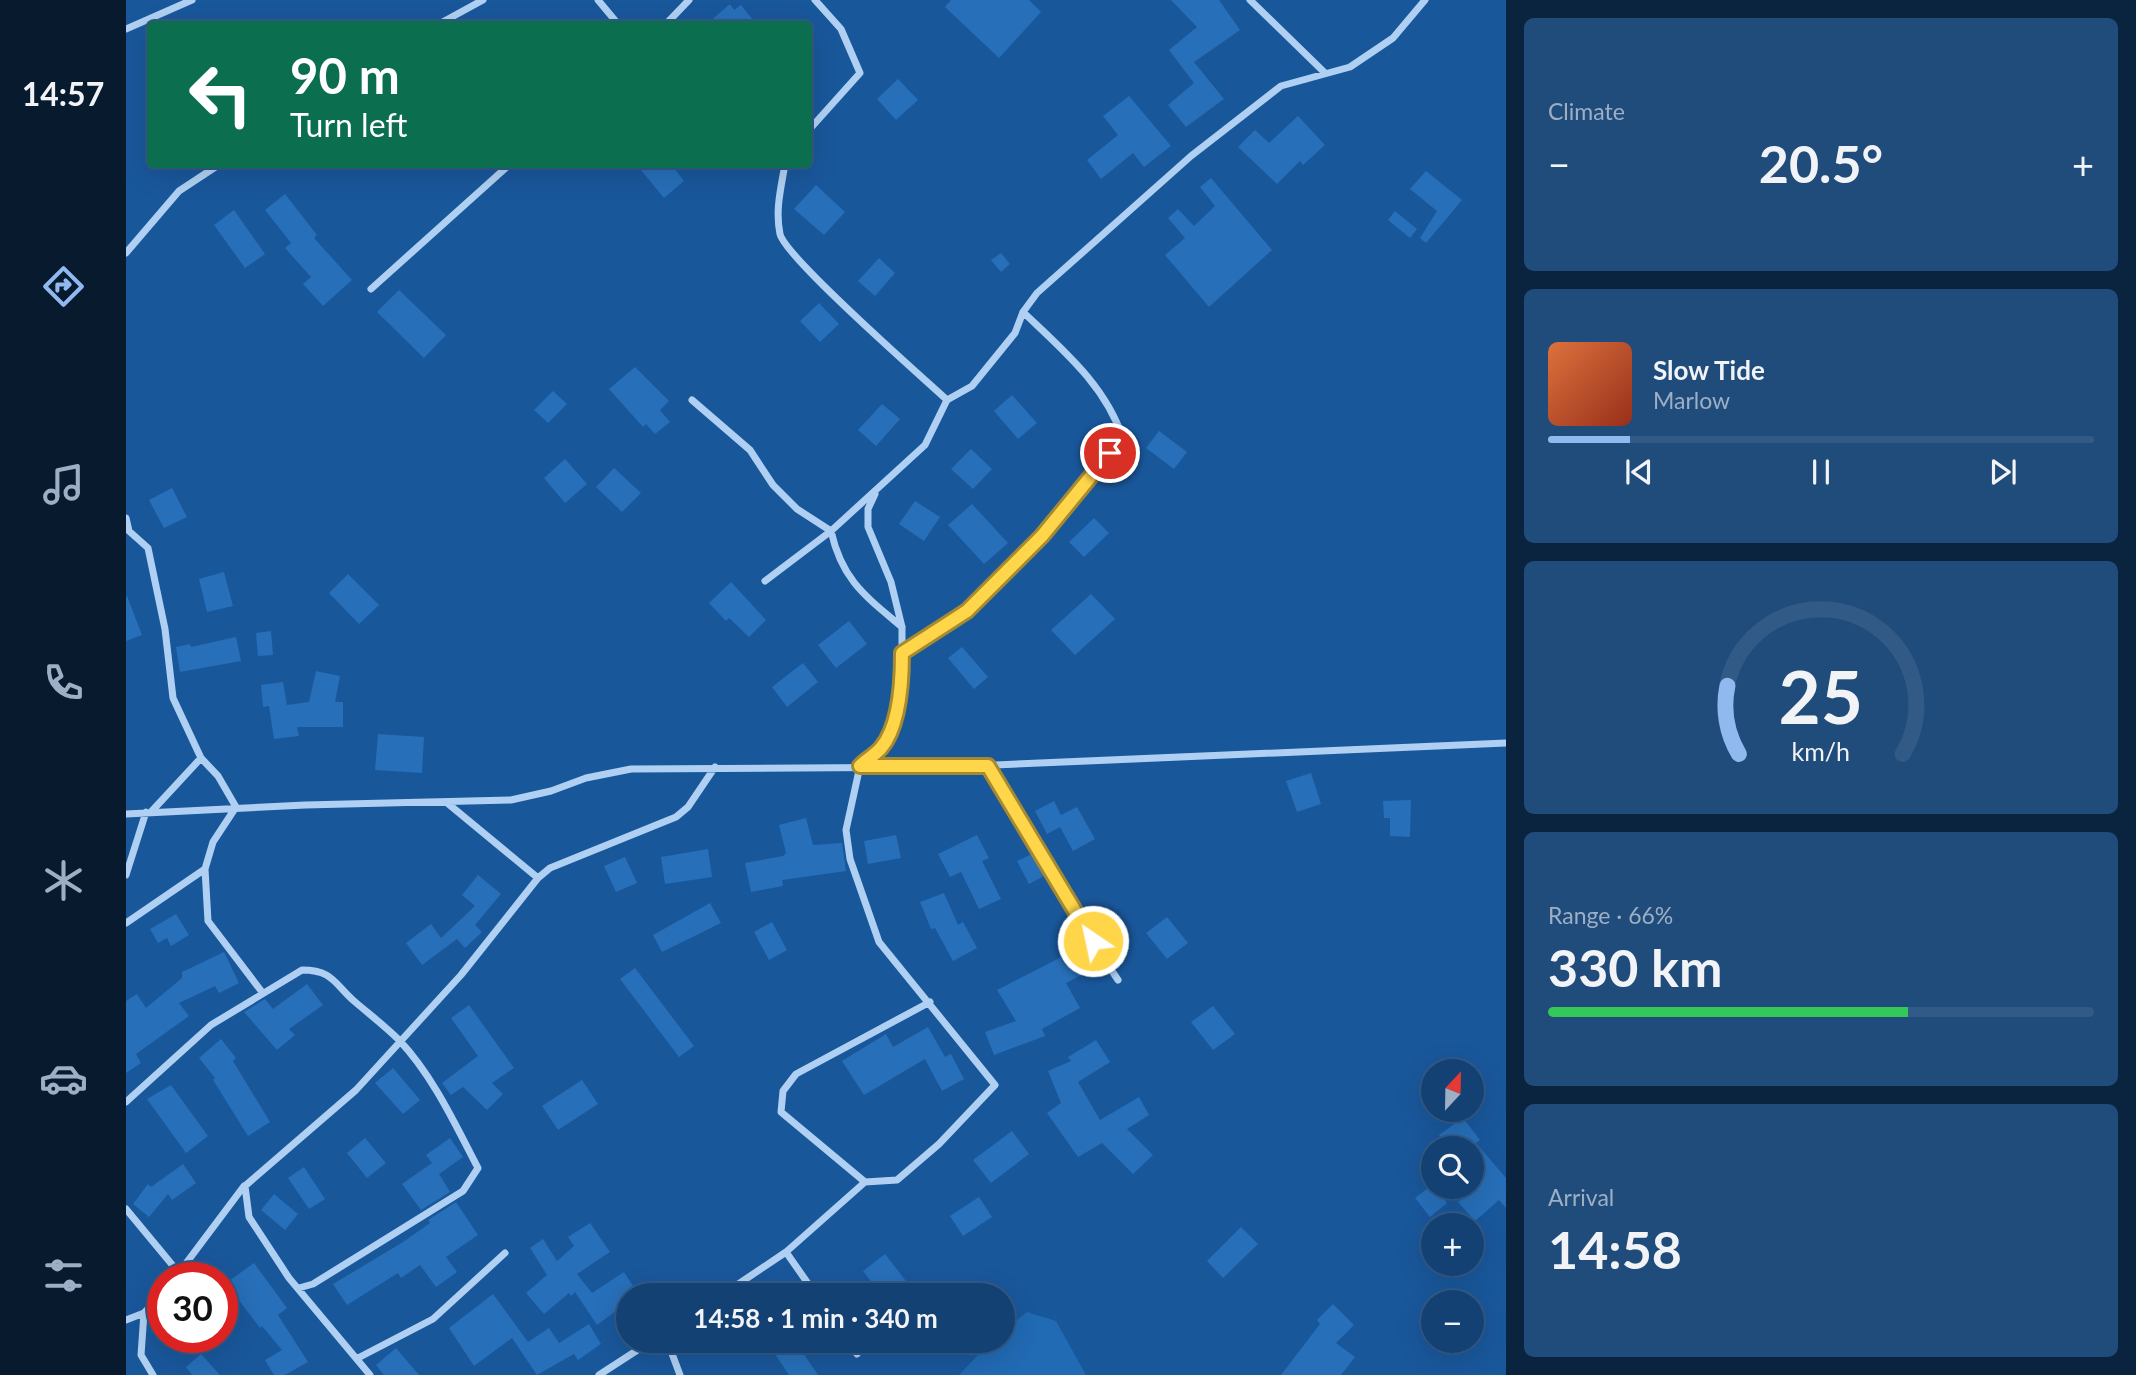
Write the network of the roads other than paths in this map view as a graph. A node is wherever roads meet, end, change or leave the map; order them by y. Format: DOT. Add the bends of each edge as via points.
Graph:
graph roads {
  1 [pos="192,0"];
  2 [pos="483,0"];
  3 [pos="598,0"];
  4 [pos="689,0"];
  5 [pos="814,0"];
  6 [pos="1250,0"];
  7 [pos="1426,0"];
  8 [pos="444,21"];
  9 [pos="616,21"];
  10 [pos="669,21"];
  11 [pos="126,29"];
  12 [pos="1324,72"];
  13 [pos="812,127"];
  14 [pos="214,168"];
  15 [pos="506,168"];
  16 [pos="784,168"];
  17 [pos="126,253"];
  18 [pos="371,289"];
  19 [pos="1023,312"];
  20 [pos="692,400"];
  21 [pos="947,400"];
  22 [pos="876,491"];
  23 [pos="126,518"];
  24 [pos="831,531"];
  25 [pos="765,581"];
  26 [pos="902,627"];
  27 [pos="902,653"];
  28 [pos="1506,743"];
  29 [pos="201,758"];
  30 [pos="860,766"];
  31 [pos="988,766"];
  32 [pos="715,767"];
  33 [pos="445,802"];
  34 [pos="236,807"];
  35 [pos="148,812"];
  36 [pos="126,814"];
  37 [pos="205,869"];
  38 [pos="126,875"];
  39 [pos="538,878"];
  40 [pos="126,923"];
  41 [pos="1118,980"];
  42 [pos="262,992"];
  43 [pos="930,1002"];
  44 [pos="400,1041"];
  45 [pos="126,1102"];
  46 [pos="865,1182"];
  47 [pos="245,1186"];
  48 [pos="126,1209"];
  49 [pos="786,1252"];
  50 [pos="505,1253"];
  51 [pos="167,1262"];
  52 [pos="187,1262"];
  53 [pos="740,1283"];
  54 [pos="808,1283"];
  55 [pos="299,1288"];
  56 [pos="147,1310"];
  57 [pos="144,1313"];
  58 [pos="126,1320"];
  59 [pos="633,1353"];
  60 [pos="672,1353"];
  61 [pos="358,1358"];
  62 [pos="147,1367"];
  63 [pos="143,1375"];
  64 [pos="153,1375"];
  65 [pos="370,1375"];
  66 [pos="599,1375"];
  67 [pos="680,1375"];
  1 -- 11 [label="street"];
  2 -- 8 [label="street"];
  3 -- 9 [label="street"];
  4 -- 10 [label="street"];
  5 -- 13 [label="street" via="841,29 860,73"];
  6 -- 12 [label="street"];
  7 -- 12 [label="street" via="1393,38 1350,66"];
  12 -- 19 [label="street" via="1282,86 1191,156 1037,293"];
  14 -- 17 [label="street" via="179,191"];
  15 -- 18 [label="street"];
  16 -- 21 [label="street" via="778,204 781,237 832,294"];
  19 -- 21 [label="street" via="1015,333 972,386"];
  19 -- 27 [label="street" via="1075,361 1114,411 1123,439 1042,536 967,611"];
  20 -- 24 [label="street" via="750,450 773,485 797,509"];
  21 -- 22 [label="street" via="925,445"];
  22 -- 24 [label="street"];
  22 -- 26 [label="street" via="868,509 868,527 891,582"];
  23 -- 29 [label="street" via="129,531 148,548 173,698"];
  24 -- 25 [label="street"];
  24 -- 26 [label="street" via="838,561 863,594"];
  26 -- 27 [label="street"];
  27 -- 30 [label="street" via="892,728 881,748"];
  28 -- 31 [label="street"];
  29 -- 34 [label="street"];
  29 -- 35 [label="street"];
  30 -- 31 [label="street"];
  30 -- 32 [label="street"];
  30 -- 43 [label="street" via="846,830 862,898 879,942"];
  31 -- 41 [label="street" via="1067,903"];
  32 -- 33 [label="street" via="631,769 511,800"];
  32 -- 39 [label="street" via="676,817 551,868"];
  33 -- 34 [label="street"];
  33 -- 39 [label="street"];
  34 -- 35 [label="street"];
  34 -- 37 [label="street" via="214,842"];
  35 -- 36 [label="street"];
  35 -- 38 [label="street"];
  37 -- 40 [label="street"];
  37 -- 42 [label="street" via="208,921"];
  39 -- 44 [label="street" via="461,975"];
  42 -- 44 [label="street" via="302,970 316,970 332,976"];
  42 -- 45 [label="street" via="211,1026"];
  43 -- 46 [label="street" via="995,1085 897,1180"];
  43 -- 46 [label="street" via="796,1074 783,1091 781,1112"];
  44 -- 47 [label="street" via="341,1104"];
  44 -- 55 [label="street" via="442,1098 478,1168 463,1191 313,1284"];
  46 -- 49 [label="street"];
  47 -- 52 [label="street"];
  47 -- 55 [label="street" via="248,1217"];
  48 -- 51 [label="street"];
  49 -- 53 [label="street"];
  49 -- 54 [label="street"];
  50 -- 61 [label="street" via="433,1319"];
  55 -- 61 [label="street"];
  56 -- 57 [label="street"];
  57 -- 58 [label="street"];
  57 -- 62 [label="street" via="141,1355"];
  59 -- 66 [label="street"];
  60 -- 67 [label="street"];
  61 -- 65 [label="street"];
  62 -- 63 [label="street"];
  62 -- 64 [label="street"];
}
